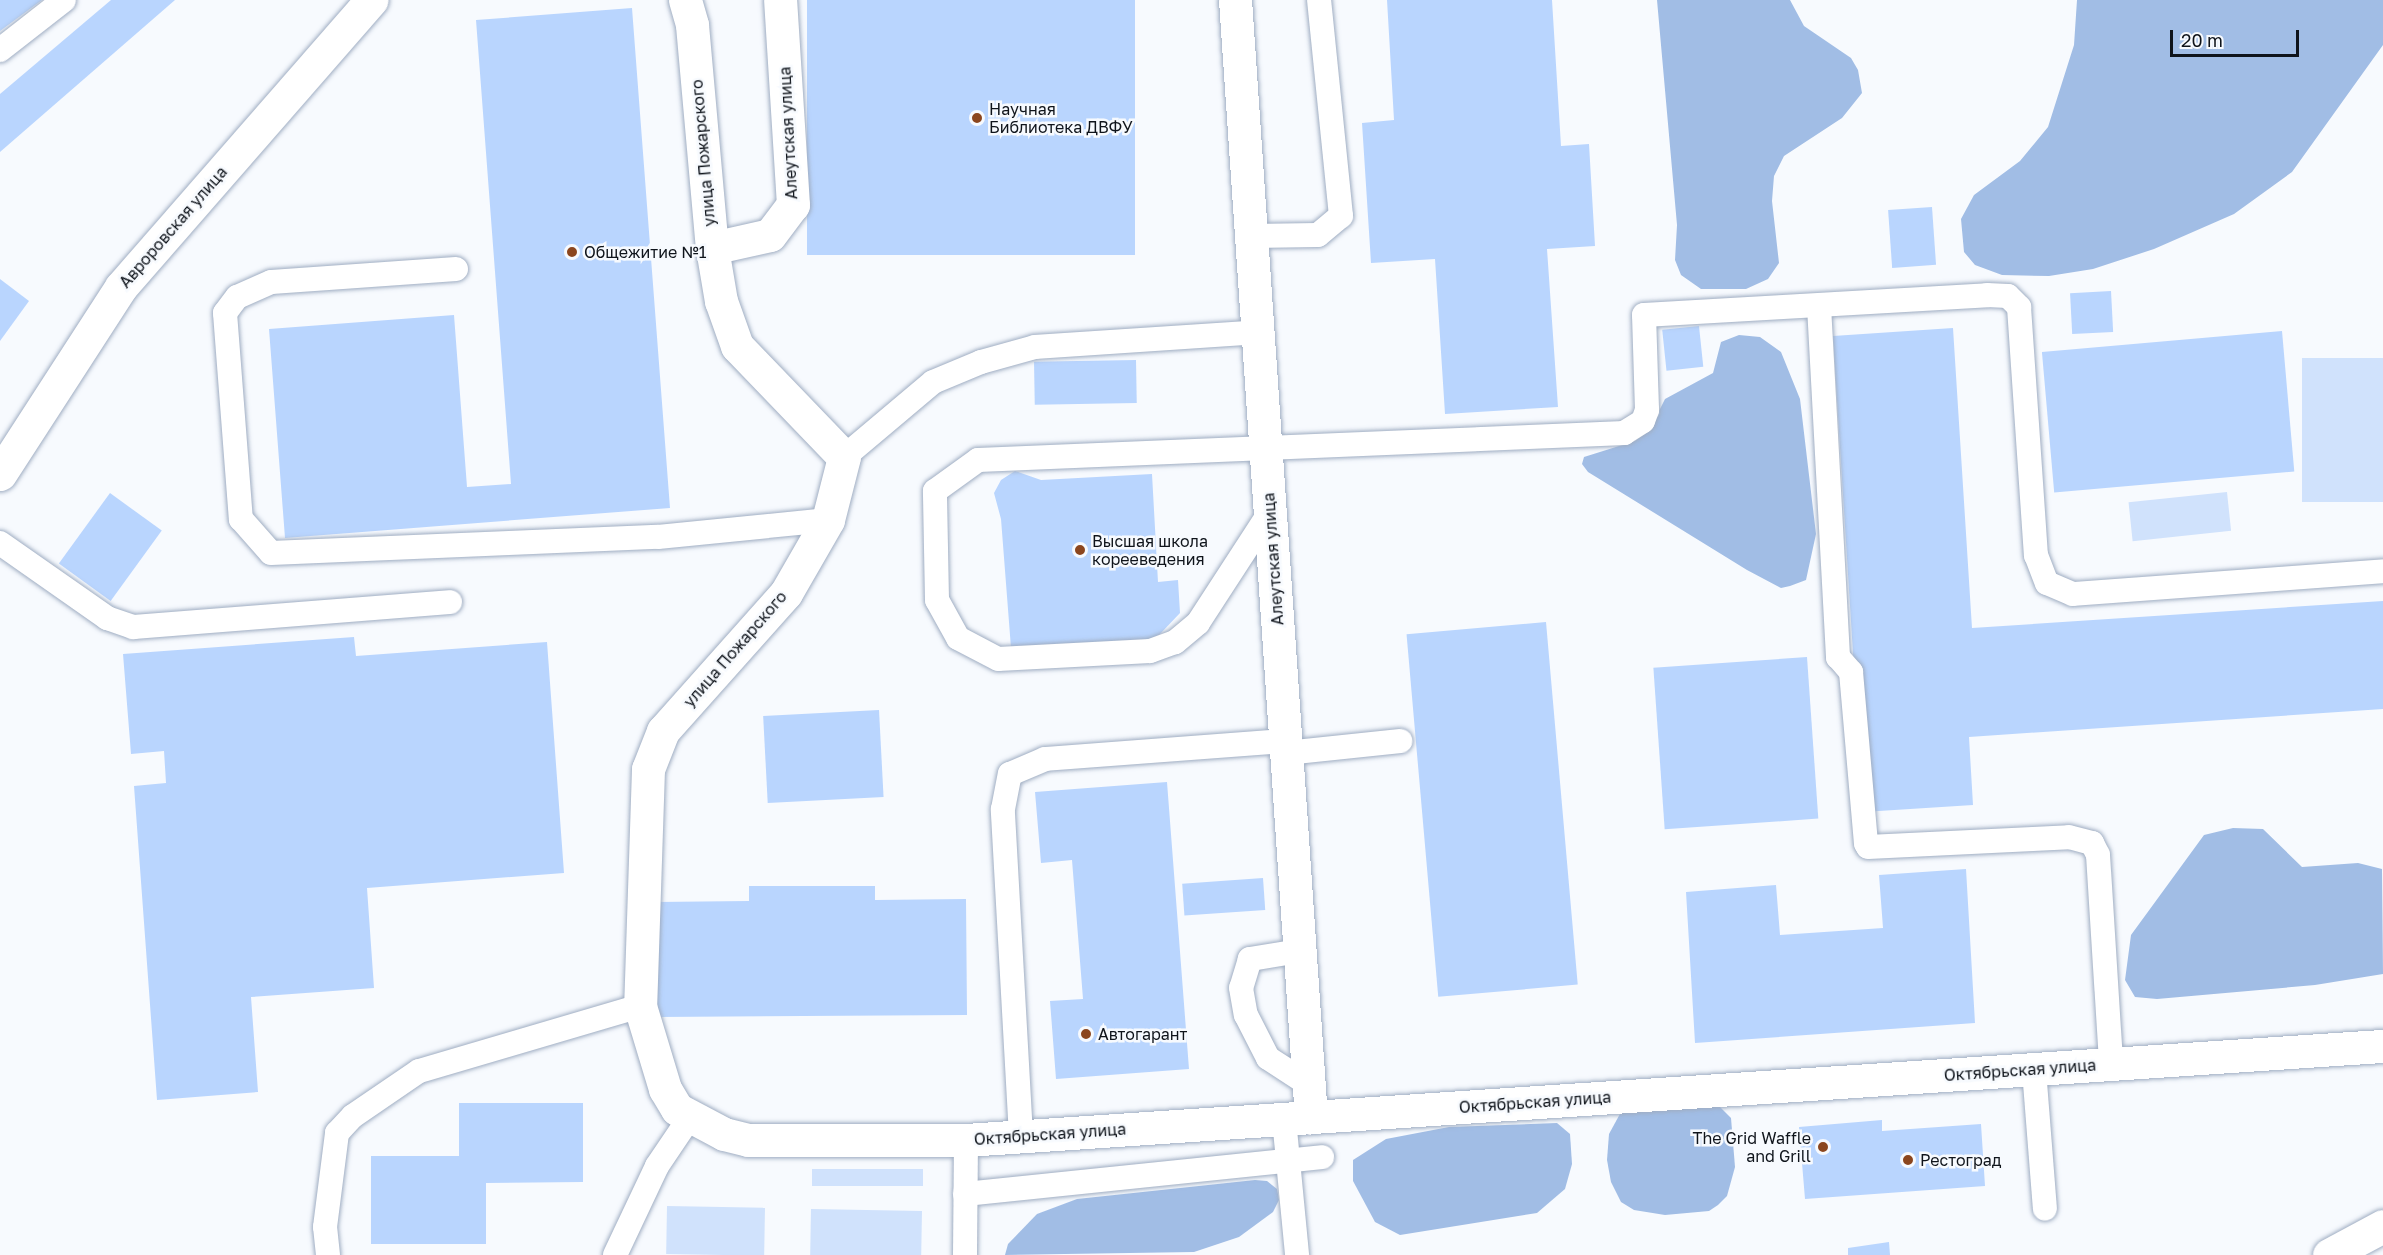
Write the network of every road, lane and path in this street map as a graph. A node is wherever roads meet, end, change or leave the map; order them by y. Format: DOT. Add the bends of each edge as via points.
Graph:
graph roads {
  1 [pos="64,0"];
  2 [pos="371,0"];
  3 [pos="685,0"];
  4 [pos="780,0"];
  5 [pos="1235,0"];
  6 [pos="1319,0"];
  7 [pos="0,50"];
  8 [pos="1251,236"];
  9 [pos="712,248"];
  10 [pos="456,269"];
  11 [pos="1819,306"];
  12 [pos="1258,332"];
  13 [pos="1265,448"];
  14 [pos="844,457"];
  15 [pos="0,474"];
  16 [pos="1270,513"];
  17 [pos="828,520"];
  18 [pos="0,543"];
  19 [pos="2383,572"];
  20 [pos="450,602"];
  21 [pos="1400,741"];
  22 [pos="1286,747"];
  23 [pos="1299,951"];
  24 [pos="640,1006"];
  25 [pos="2383,1046"];
  26 [pos="2111,1064"];
  27 [pos="2034,1070"];
  28 [pos="1308,1084"];
  29 [pos="690,1117"];
  30 [pos="1298,1118"];
  31 [pos="1021,1136"];
  32 [pos="966,1140"];
  33 [pos="1322,1157"];
  34 [pos="1289,1160"];
  35 [pos="965,1194"];
  36 [pos="2045,1209"];
  37 [pos="2381,1231"];
  38 [pos="328,1255"];
  39 [pos="615,1255"];
  40 [pos="965,1255"];
  41 [pos="1297,1255"];
  42 [pos="2329,1255"];
  1 -- 7 [label="lane"];
  2 -- 15 [label="street, Авроровская улица" via="121,287"];
  3 -- 9 [label="street, улица Пожарского" via="692,25"];
  4 -- 9 [label="street, Алеутская улица" via="793,205 770,235"];
  5 -- 8 [label="street, Алеутская улица"];
  6 -- 8 [label="lane" via="1341,216 1318,235"];
  8 -- 12 [label="street, Алеутская улица"];
  9 -- 14 [label="street, улица Пожарского" via="721,301 737,346"];
  10 -- 17 [label="lane" via="271,282 237,297 225,313 240,519 271,553 658,537"];
  11 -- 13 [label="lane" via="1644,315 1647,410 1643,421 1624,433"];
  11 -- 19 [label="lane" via="1987,295 2008,296 2019,307 2036,555 2047,583 2073,594"];
  11 -- 26 [label="lane" via="1838,657 1851,672 1866,843 1868,847 2069,837 2092,843 2098,855"];
  12 -- 13 [label="street, Алеутская улица"];
  12 -- 14 [label="lane" via="1035,346 981,362 933,382"];
  13 -- 16 [label="street, Алеутская улица"];
  13 -- 16 [label="lane" via="978,460 935,491 937,600 958,638 998,659 1150,651 1175,642 1198,623"];
  14 -- 17 [label="street, улица Пожарского"];
  16 -- 22 [label="street, Алеутская улица"];
  17 -- 24 [label="street, улица Пожарского" via="786,593 663,731 655,748 648,769"];
  18 -- 20 [label="lane" via="107,618 133,627"];
  21 -- 22 [label="lane"];
  22 -- 23 [label="street, Алеутская улица"];
  22 -- 31 [label="lane" via="1045,759 1010,774 1003,808"];
  23 -- 28 [label="street, Алеутская улица"];
  23 -- 28 [label="lane" via="1271,952 1250,959 1244,967 1241,988 1246,1014 1268,1058"];
  24 -- 29 [label="street, улица Пожарского" via="665,1089 676,1109"];
  24 -- 38 [label="lane" via="419,1071 353,1116 337,1133 325,1227"];
  25 -- 26 [label="street, Октябрьская улица"];
  26 -- 27 [label="street, Октябрьская улица"];
  27 -- 30 [label="street, Октябрьская улица"];
  27 -- 36 [label="lane"];
  28 -- 30 [label="street, Алеутская улица"];
  29 -- 32 [label="street, Октябрьская улица" via="724,1134 748,1140"];
  29 -- 39 [label="lane" via="657,1166"];
  30 -- 31 [label="street, Октябрьская улица"];
  30 -- 34 [label="lane"];
  31 -- 32 [label="street, Октябрьская улица"];
  32 -- 35 [label="lane"];
  33 -- 34 [label="lane"];
  34 -- 35 [label="lane"];
  34 -- 41 [label="lane"];
  35 -- 40 [label="lane"];
  37 -- 42 [label="street"];
}
